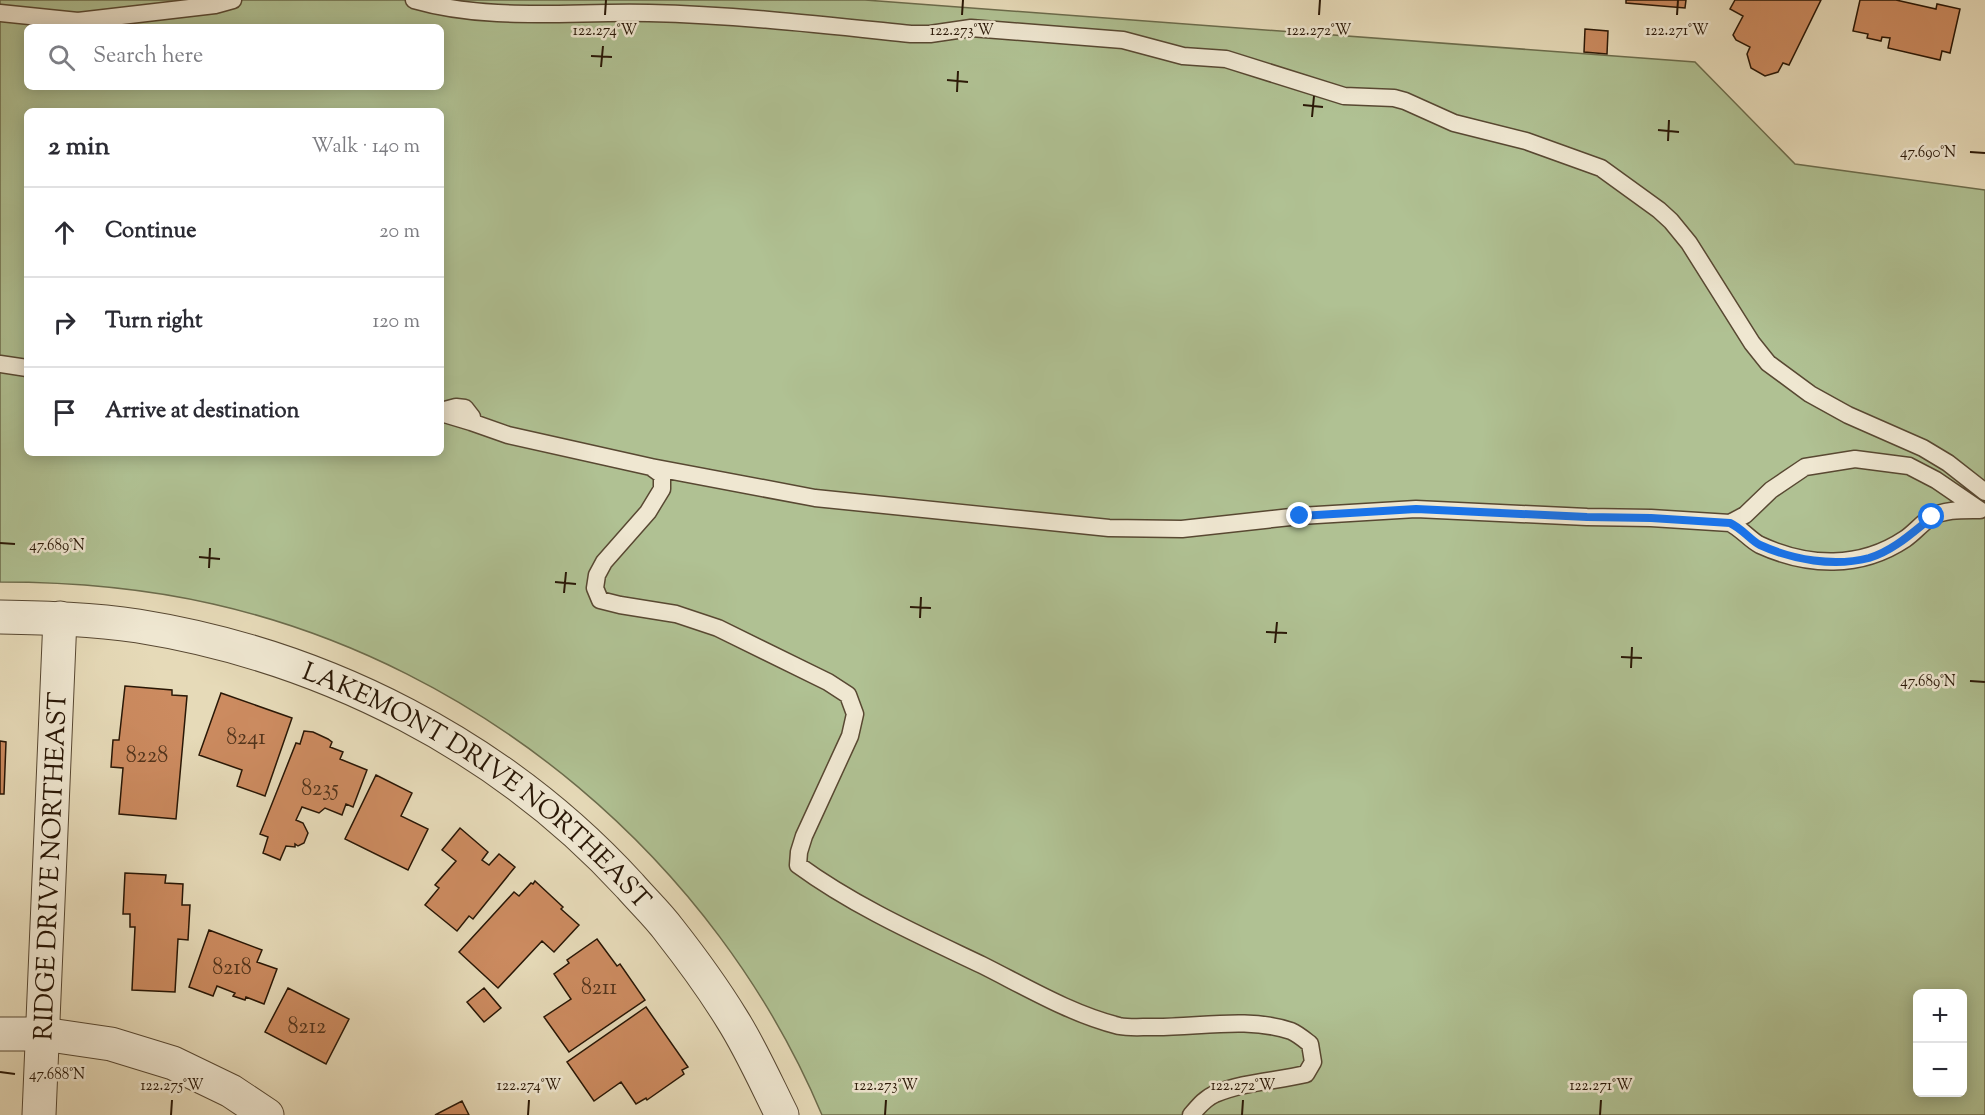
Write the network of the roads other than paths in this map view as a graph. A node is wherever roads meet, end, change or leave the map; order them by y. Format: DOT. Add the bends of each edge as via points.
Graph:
graph roads {
  1 [pos="233,0"];
  2 [pos="414,0"];
  3 [pos="0,14"];
  4 [pos="0,364"];
  5 [pos="24,368"];
  6 [pos="444,411"];
  7 [pos="651,467"];
  8 [pos="1984,490"];
  9 [pos="1982,513"];
  10 [pos="1730,523"];
  11 [pos="0,617"];
  12 [pos="60,618"];
  13 [pos="0,1034"];
  14 [pos="43,1034"];
  15 [pos="39,1115"];
  16 [pos="267,1115"];
  17 [pos="782,1115"];
  18 [pos="1191,1115"];
  1 -- 3 [label="lane" via="78,21"];
  2 -- 8 [label="lane" via="491,13 652,13 753,18 911,34 971,28 1123,40 1183,56 1226,59 1344,96 1405,101 1454,123 1526,141 1601,168 1671,221 1768,363 1810,394 1923,448"];
  4 -- 5 [label="lane"];
  6 -- 7 [label="lane" via="465,408 471,422 508,435"];
  7 -- 10 [label="lane" via="815,498 1109,528 1182,529 1416,509"];
  7 -- 18 [label="lane" via="662,475 662,489 648,512 604,562 595,588 600,600 676,614 718,628 848,695 855,714 849,736 804,836 798,865 882,916 1100,1020 1122,1027 1222,1023 1261,1026 1293,1032 1310,1044 1313,1062 1306,1074 1215,1094"];
  8 -- 9 [label="lane"];
  9 -- 10 [label="lane" via="1954,510 1932,517 1905,539 1871,557 1837,563 1793,556 1757,544"];
  9 -- 10 [label="lane" via="1909,466 1855,459 1805,467"];
  11 -- 12 [label="street, LAKEMONT DRIVE NORTHEAST"];
  12 -- 14 [label="street, RIDGE DRIVE NORTHEAST"];
  12 -- 17 [label="street, LAKEMONT DRIVE NORTHEAST" via="137,626 227,644 306,670 370,696 478,757 536,798 604,858 668,929 732,1019"];
  13 -- 14 [label="street"];
  14 -- 15 [label="street, RIDGE DRIVE NORTHEAST"];
  14 -- 16 [label="street" via="111,1044 173,1063 231,1091"];
}
